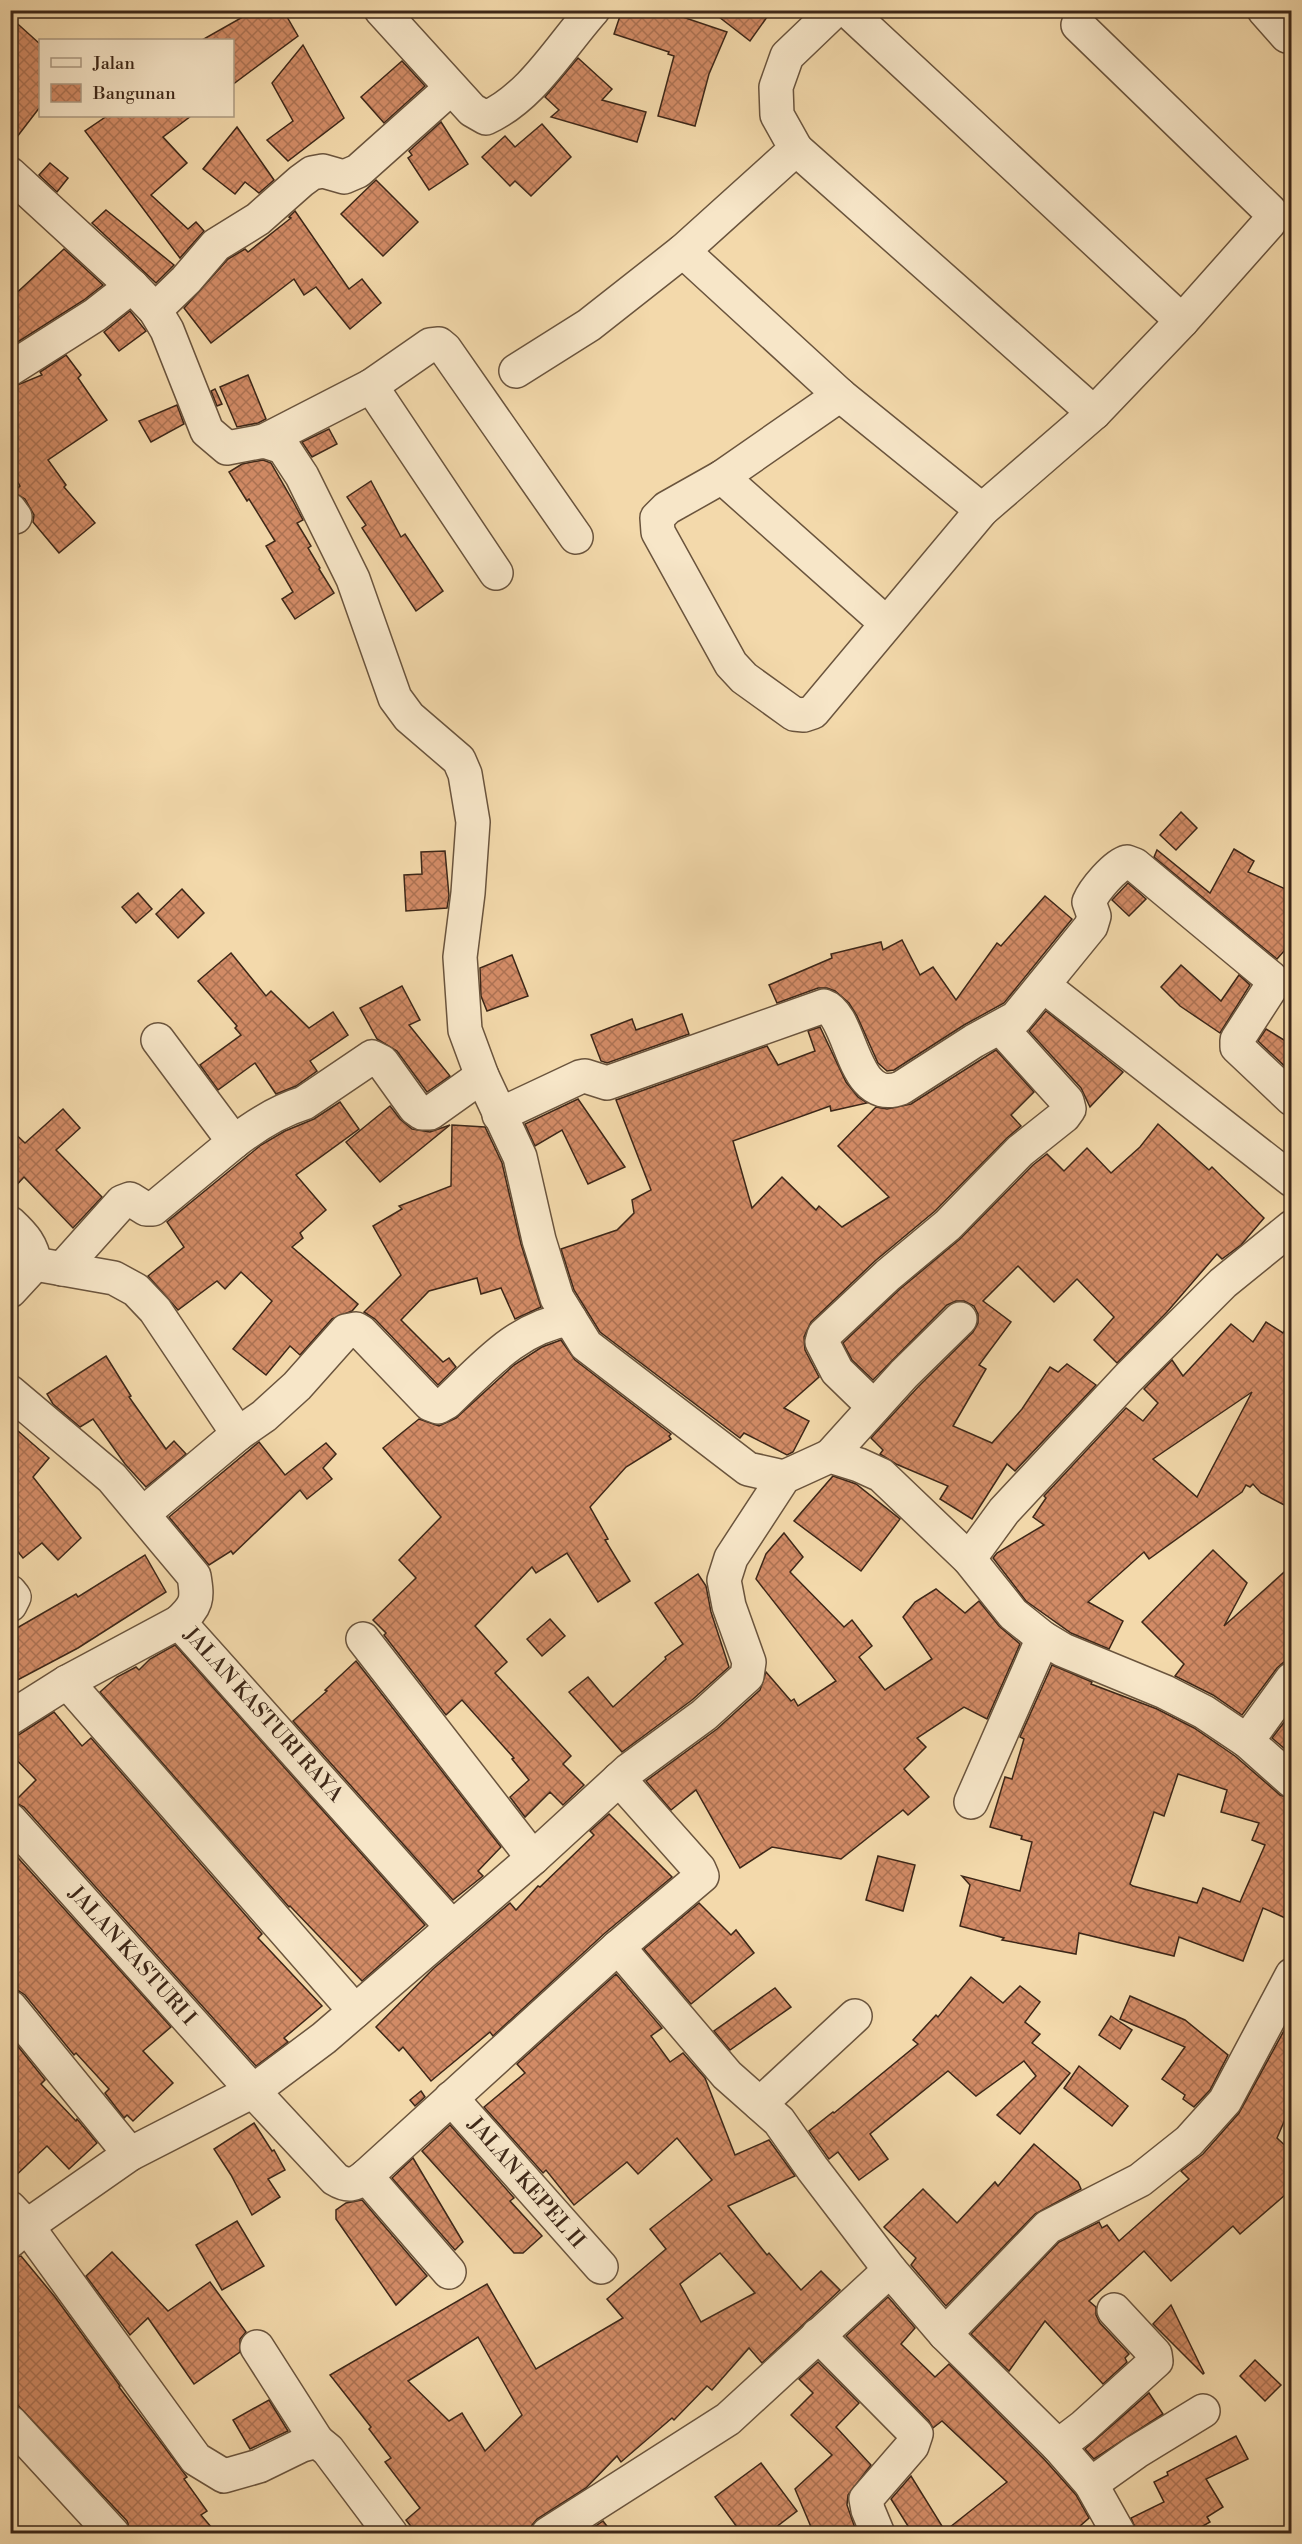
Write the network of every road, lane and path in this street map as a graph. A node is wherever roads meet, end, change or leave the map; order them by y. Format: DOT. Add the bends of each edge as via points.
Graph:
graph roads {
  1 [pos="381,10"];
  2 [pos="835,10"];
  3 [pos="847,10"];
  4 [pos="1264,10"];
  5 [pos="1075,15"];
  6 [pos="583,22"];
  7 [pos="1287,36"];
  8 [pos="452,88"];
  9 [pos="796,149"];
  10 [pos="10,174"];
  11 [pos="683,251"];
  12 [pos="132,286"];
  13 [pos="155,310"];
  14 [pos="1182,321"];
  15 [pos="10,369"];
  16 [pos="516,371"];
  17 [pos="371,386"];
  18 [pos="840,395"];
  19 [pos="1094,413"];
  20 [pos="264,441"];
  21 [pos="722,477"];
  22 [pos="982,510"];
  23 [pos="576,537"];
  24 [pos="496,573"];
  25 [pos="886,623"];
  26 [pos="1044,986"];
  27 [pos="1001,1028"];
  28 [pos="158,1040"];
  29 [pos="482,1076"];
  30 [pos="1292,1099"];
  31 [pos="500,1115"];
  32 [pos="234,1142"];
  33 [pos="1292,1180"];
  34 [pos="10,1223"];
  35 [pos="1292,1227"];
  36 [pos="49,1266"];
  37 [pos="10,1291"];
  38 [pos="570,1318"];
  39 [pos="960,1319"];
  40 [pos="10,1392"];
  41 [pos="874,1407"];
  42 [pos="238,1434"];
  43 [pos="830,1456"];
  44 [pos="783,1477"];
  45 [pos="144,1513"];
  46 [pos="969,1558"];
  47 [pos="10,1592"];
  48 [pos="10,1605"];
  49 [pos="179,1622"];
  50 [pos="1043,1638"];
  51 [pos="363,1639"];
  52 [pos="1292,1679"];
  53 [pos="67,1682"];
  54 [pos="10,1718"];
  55 [pos="1247,1741"];
  56 [pos="619,1779"];
  57 [pos="1292,1781"];
  58 [pos="971,1802"];
  59 [pos="10,1820"];
  60 [pos="533,1858"];
  61 [pos="452,1927"];
  62 [pos="618,1947"];
  63 [pos="1292,1975"];
  64 [pos="10,2007"];
  65 [pos="355,2012"];
  66 [pos="855,2016"];
  67 [pos="253,2091"];
  68 [pos="451,2098"];
  69 [pos="760,2103"];
  70 [pos="130,2154"];
  71 [pos="366,2176"];
  72 [pos="16,2225"];
  73 [pos="601,2267"];
  74 [pos="890,2270"];
  75 [pos="449,2272"];
  76 [pos="1113,2310"];
  77 [pos="945,2334"];
  78 [pos="818,2335"];
  79 [pos="257,2347"];
  80 [pos="1203,2411"];
  81 [pos="10,2422"];
  82 [pos="317,2441"];
  83 [pos="1058,2446"];
  84 [pos="1091,2484"];
  85 [pos="113,2534"];
  86 [pos="391,2534"];
  87 [pos="548,2534"];
  88 [pos="878,2534"];
  89 [pos="1119,2534"];
  1 -- 8 [label="street"];
  2 -- 9 [label="street" via="788,56 776,87 777,115"];
  3 -- 14 [label="street"];
  4 -- 7 [label="street"];
  5 -- 14 [label="street" via="1269,211 1269,223"];
  6 -- 8 [label="street" via="525,92 497,113 486,118 472,110"];
  8 -- 13 [label="street" via="358,171 344,177 323,171 301,181 258,219 216,245"];
  9 -- 11 [label="street"];
  9 -- 19 [label="street"];
  10 -- 12 [label="street"];
  11 -- 16 [label="street" via="589,325"];
  11 -- 18 [label="street"];
  12 -- 13 [label="street"];
  12 -- 15 [label="street" via="95,315"];
  13 -- 20 [label="street" via="167,330 207,431 227,448"];
  14 -- 19 [label="street"];
  17 -- 20 [label="street"];
  17 -- 23 [label="street" via="430,345 439,344"];
  17 -- 24 [label="street"];
  18 -- 21 [label="street"];
  18 -- 22 [label="street"];
  19 -- 22 [label="street"];
  20 -- 29 [label="street" via="283,447 302,476 353,579 395,698 409,717 459,760 465,774 473,822 460,957 465,1030"];
  21 -- 25 [label="street"];
  21 -- 25 [label="street" via="666,508 657,518 658,532 732,664 744,678 794,714 813,712"];
  22 -- 25 [label="street"];
  26 -- 27 [label="street" via="1016,1018"];
  26 -- 30 [label="street" via="1094,922 1089,902 1094,892 1123,862 1131,862 1271,978 1270,989 1237,1047"];
  26 -- 33 [label="street"];
  27 -- 31 [label="street" via="892,1091 880,1089 864,1077 834,1014 824,1006 607,1083 580,1077"];
  27 -- 41 [label="street" via="1067,1101 1069,1109 1020,1151 948,1225 824,1335 822,1342 837,1371"];
  28 -- 32 [label="street"];
  29 -- 31 [label="street"];
  29 -- 32 [label="street" via="430,1113 422,1113 382,1062 372,1057 304,1103 261,1122"];
  31 -- 38 [label="street" via="520,1157 557,1298"];
  32 -- 36 [label="street" via="153,1209 130,1199 122,1202"];
  34 -- 36 [label="street"];
  35 -- 46 [label="street" via="1223,1283 1128,1378 1005,1511"];
  36 -- 37 [label="street"];
  36 -- 42 [label="street" via="114,1278 136,1290 155,1310"];
  38 -- 42 [label="street" via="530,1330 438,1407 430,1404 361,1332 351,1329 289,1393"];
  38 -- 44 [label="street" via="586,1345 748,1469"];
  39 -- 41 [label="street"];
  40 -- 45 [label="street" via="112,1478"];
  41 -- 43 [label="street"];
  42 -- 45 [label="street"];
  43 -- 44 [label="street"];
  43 -- 46 [label="street" via="881,1475"];
  44 -- 56 [label="street" via="744,1534 724,1580 749,1662 747,1676 704,1715"];
  45 -- 49 [label="street" via="194,1576 197,1596 193,1609"];
  46 -- 50 [label="street" via="1013,1614"];
  47 -- 48 [label="street" via="14,1597"];
  49 -- 53 [label="street, JALAN KASTURI RAYA"];
  49 -- 61 [label="street, JALAN KASTURI RAYA"];
  50 -- 55 [label="street" via="1165,1692"];
  50 -- 58 [label="street"];
  51 -- 60 [label="street"];
  52 -- 55 [label="street"];
  53 -- 54 [label="street, JALAN KASTURI RAYA"];
  53 -- 65 [label="street"];
  55 -- 57 [label="street"];
  56 -- 60 [label="street"];
  56 -- 62 [label="street" via="702,1876"];
  59 -- 67 [label="street, JALAN KASTURI I"];
  60 -- 61 [label="street"];
  61 -- 65 [label="street"];
  62 -- 68 [label="street"];
  62 -- 69 [label="street" via="720,2066"];
  63 -- 77 [label="street" via="1224,2101 1189,2141 1140,2180 1048,2227"];
  64 -- 70 [label="street"];
  65 -- 67 [label="street"];
  66 -- 69 [label="street"];
  67 -- 70 [label="street"];
  67 -- 71 [label="street, JALAN KASTURI I" via="334,2179 351,2185"];
  68 -- 71 [label="street"];
  68 -- 73 [label="street, JALAN KEPEL II"];
  69 -- 74 [label="street" via="779,2121"];
  70 -- 72 [label="street"];
  71 -- 75 [label="street"];
  72 -- 82 [label="street" via="196,2459 224,2476"];
  74 -- 77 [label="street"];
  74 -- 78 [label="street"];
  76 -- 83 [label="street" via="1155,2354 1156,2361"];
  77 -- 83 [label="street"];
  78 -- 87 [label="street" via="728,2419"];
  78 -- 88 [label="street" via="916,2434 912,2446 866,2499"];
  79 -- 82 [label="street"];
  80 -- 84 [label="street"];
  81 -- 85 [label="street"];
  82 -- 86 [label="street" via="328,2450"];
  83 -- 84 [label="street"];
  84 -- 89 [label="street"];
}
